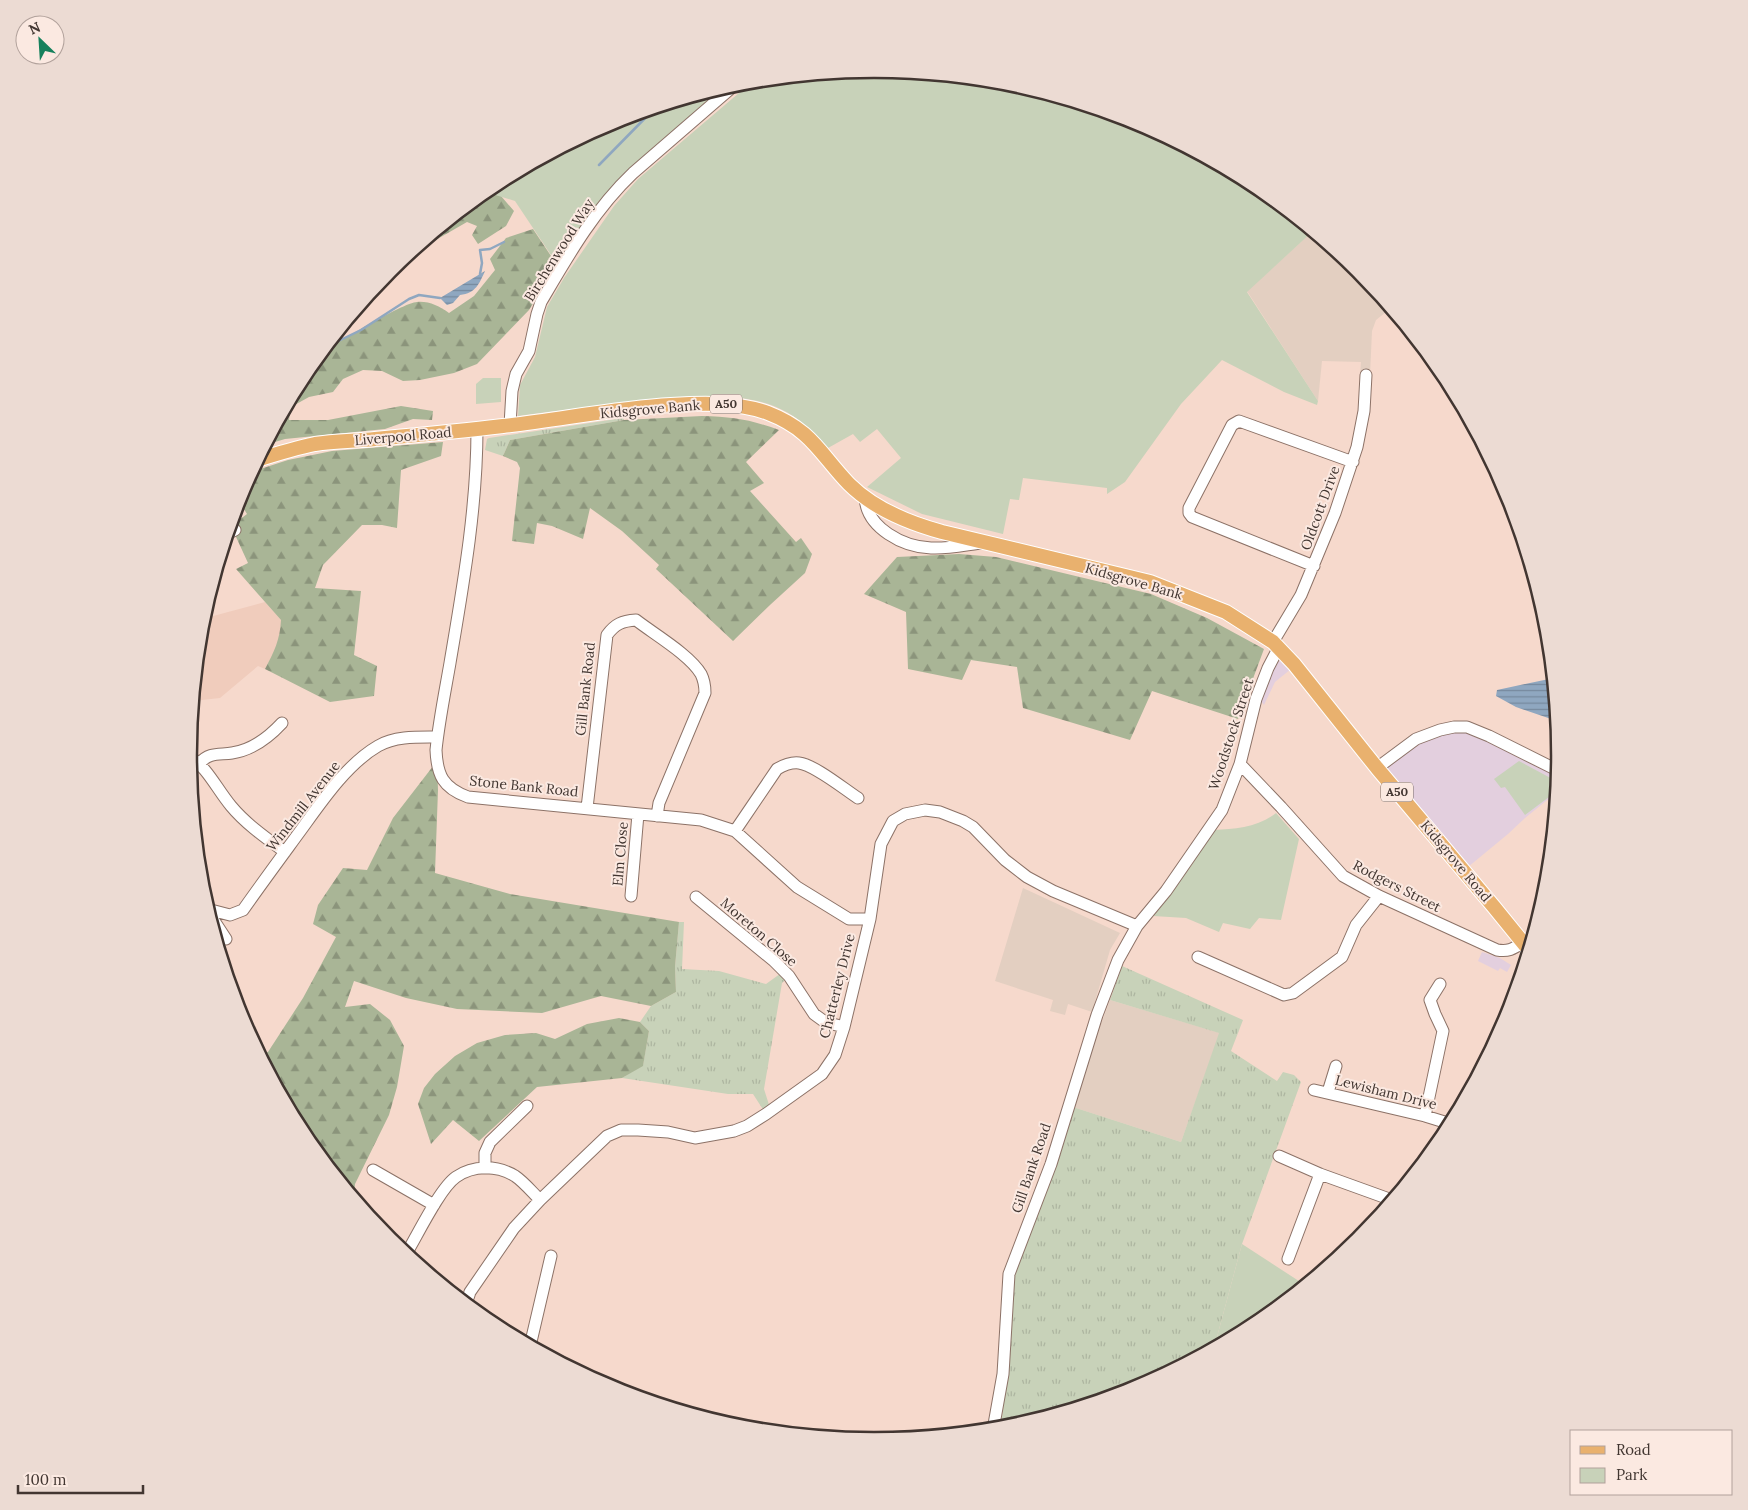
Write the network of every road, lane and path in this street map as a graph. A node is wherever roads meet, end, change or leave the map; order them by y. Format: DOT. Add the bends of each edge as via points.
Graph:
graph roads {
  1 [pos="723,96"];
  2 [pos="1366,375"];
  3 [pos="550,420"];
  4 [pos="510,425"];
  5 [pos="476,429"];
  6 [pos="265,458"];
  7 [pos="1352,462"];
  8 [pos="865,498"];
  9 [pos="986,543"];
  10 [pos="1314,566"];
  11 [pos="1276,644"];
  12 [pos="282,723"];
  13 [pos="437,737"];
  14 [pos="197,761"];
  15 [pos="200,763"];
  16 [pos="1240,764"];
  17 [pos="1377,768"];
  18 [pos="1551,768"];
  19 [pos="858,798"];
  20 [pos="587,808"];
  21 [pos="638,814"];
  22 [pos="657,816"];
  23 [pos="735,831"];
  24 [pos="285,852"];
  25 [pos="631,896"];
  26 [pos="1378,896"];
  27 [pos="696,897"];
  28 [pos="216,912"];
  29 [pos="870,919"];
  30 [pos="1137,926"];
  31 [pos="220,930"];
  32 [pos="226,939"];
  33 [pos="1524,945"];
  34 [pos="1523,946"];
  35 [pos="1198,958"];
  36 [pos="1440,984"];
  37 [pos="844,1027"];
  38 [pos="1336,1066"];
  39 [pos="1314,1090"];
  40 [pos="1328,1092"];
  41 [pos="527,1106"];
  42 [pos="1425,1116"];
  43 [pos="1443,1122"];
  44 [pos="1280,1156"];
  45 [pos="485,1168"];
  46 [pos="373,1170"];
  47 [pos="1320,1174"];
  48 [pos="1385,1199"];
  49 [pos="540,1200"];
  50 [pos="434,1206"];
  51 [pos="410,1248"];
  52 [pos="551,1256"];
  53 [pos="1288,1259"];
  54 [pos="468,1297"];
  55 [pos="531,1340"];
  56 [pos="995,1421"];
  1 -- 4 [label="street, Birchenwood Way" via="617,188 593,218 541,302 529,351 516,374"];
  2 -- 7 [label="street, Oldcott Drive" via="1364,411"];
  3 -- 4 [label="main road, Liverpool Road / A50"];
  3 -- 8 [label="main road, Kidsgrove Bank / A50" via="638,407 726,404 752,408 801,430"];
  4 -- 5 [label="main road, Liverpool Road / A50"];
  5 -- 6 [label="main road, Liverpool Road / A50" via="316,444"];
  5 -- 13 [label="street, Stone Bank Road" via="473,509"];
  7 -- 10 [label="street, Oldcott Drive"];
  7 -- 10 [label="street" via="1239,421 1232,425 1189,508 1192,517"];
  8 -- 9 [label="main road, Kidsgrove Bank / A50" via="922,526"];
  8 -- 9 [label="street, Kidsgrove Bank" via="867,510 877,524 890,535 914,546 930,548"];
  9 -- 11 [label="main road, Kidsgrove Bank / A50" via="1150,582 1226,612"];
  10 -- 11 [label="street, Oldcott Drive"];
  11 -- 16 [label="street, Woodstock Street" via="1256,699"];
  11 -- 17 [label="main road, Kidsgrove Road / A50"];
  12 -- 15 [label="street" via="268,738 254,746 234,753 211,754"];
  13 -- 20 [label="street, Stone Bank Road" via="439,773 454,792 468,797"];
  13 -- 24 [label="street, Windmill Avenue" via="414,737 379,745 324,798"];
  14 -- 15 [label="street"];
  15 -- 24 [label="street" via="240,817"];
  16 -- 26 [label="street, Rodgers Street" via="1343,876"];
  16 -- 30 [label="street, Woodstock Street" via="1222,810 1166,891"];
  17 -- 18 [label="street" via="1416,739 1454,727 1488,736"];
  17 -- 33 [label="main road, Kidsgrove Road / A50"];
  19 -- 23 [label="street" via="809,765 788,763 776,769"];
  20 -- 21 [label="street, Stone Bank Road"];
  20 -- 22 [label="street, Gill Bank Road" via="607,634 624,621 636,620 688,660 705,682 705,693"];
  21 -- 22 [label="street, Stone Bank Road"];
  21 -- 25 [label="street, Elm Close"];
  22 -- 23 [label="street, Stone Bank Road" via="701,820"];
  23 -- 29 [label="street, Stone Bank Road" via="797,887 849,919"];
  24 -- 28 [label="street, Windmill Avenue" via="243,910 230,915"];
  26 -- 34 [label="street, Rodgers Street" via="1497,950 1504,952"];
  26 -- 35 [label="street" via="1356,925 1342,957 1293,993 1284,995"];
  27 -- 37 [label="street, Moreton Close" via="774,961 789,976 814,1014 825,1022"];
  29 -- 30 [label="street, Chatterley Drive" via="884,836 893,821 905,814 926,810 951,816 973,827 1027,878"];
  29 -- 37 [label="street, Chatterley Drive"];
  30 -- 56 [label="street, Gill Bank Road" via="1118,960 1097,1015 1050,1164 1009,1274 1004,1374"];
  31 -- 32 [label="street"];
  36 -- 42 [label="street" via="1427,999 1443,1031"];
  37 -- 49 [label="street, Chatterley Drive" via="835,1055 822,1074 747,1126 695,1138 668,1132 622,1130 607,1136"];
  38 -- 40 [label="street"];
  39 -- 40 [label="street, Lewisham Drive"];
  40 -- 42 [label="street, Lewisham Drive"];
  41 -- 45 [label="street" via="490,1142 485,1153"];
  42 -- 43 [label="street, Lewisham Drive"];
  44 -- 47 [label="street"];
  45 -- 49 [label="street" via="516,1177"];
  45 -- 50 [label="street" via="455,1177"];
  46 -- 50 [label="street"];
  47 -- 48 [label="street"];
  47 -- 53 [label="street"];
  49 -- 54 [label="street, Chatterley Drive" via="514,1228"];
  50 -- 51 [label="street"];
  52 -- 55 [label="street"];
}
